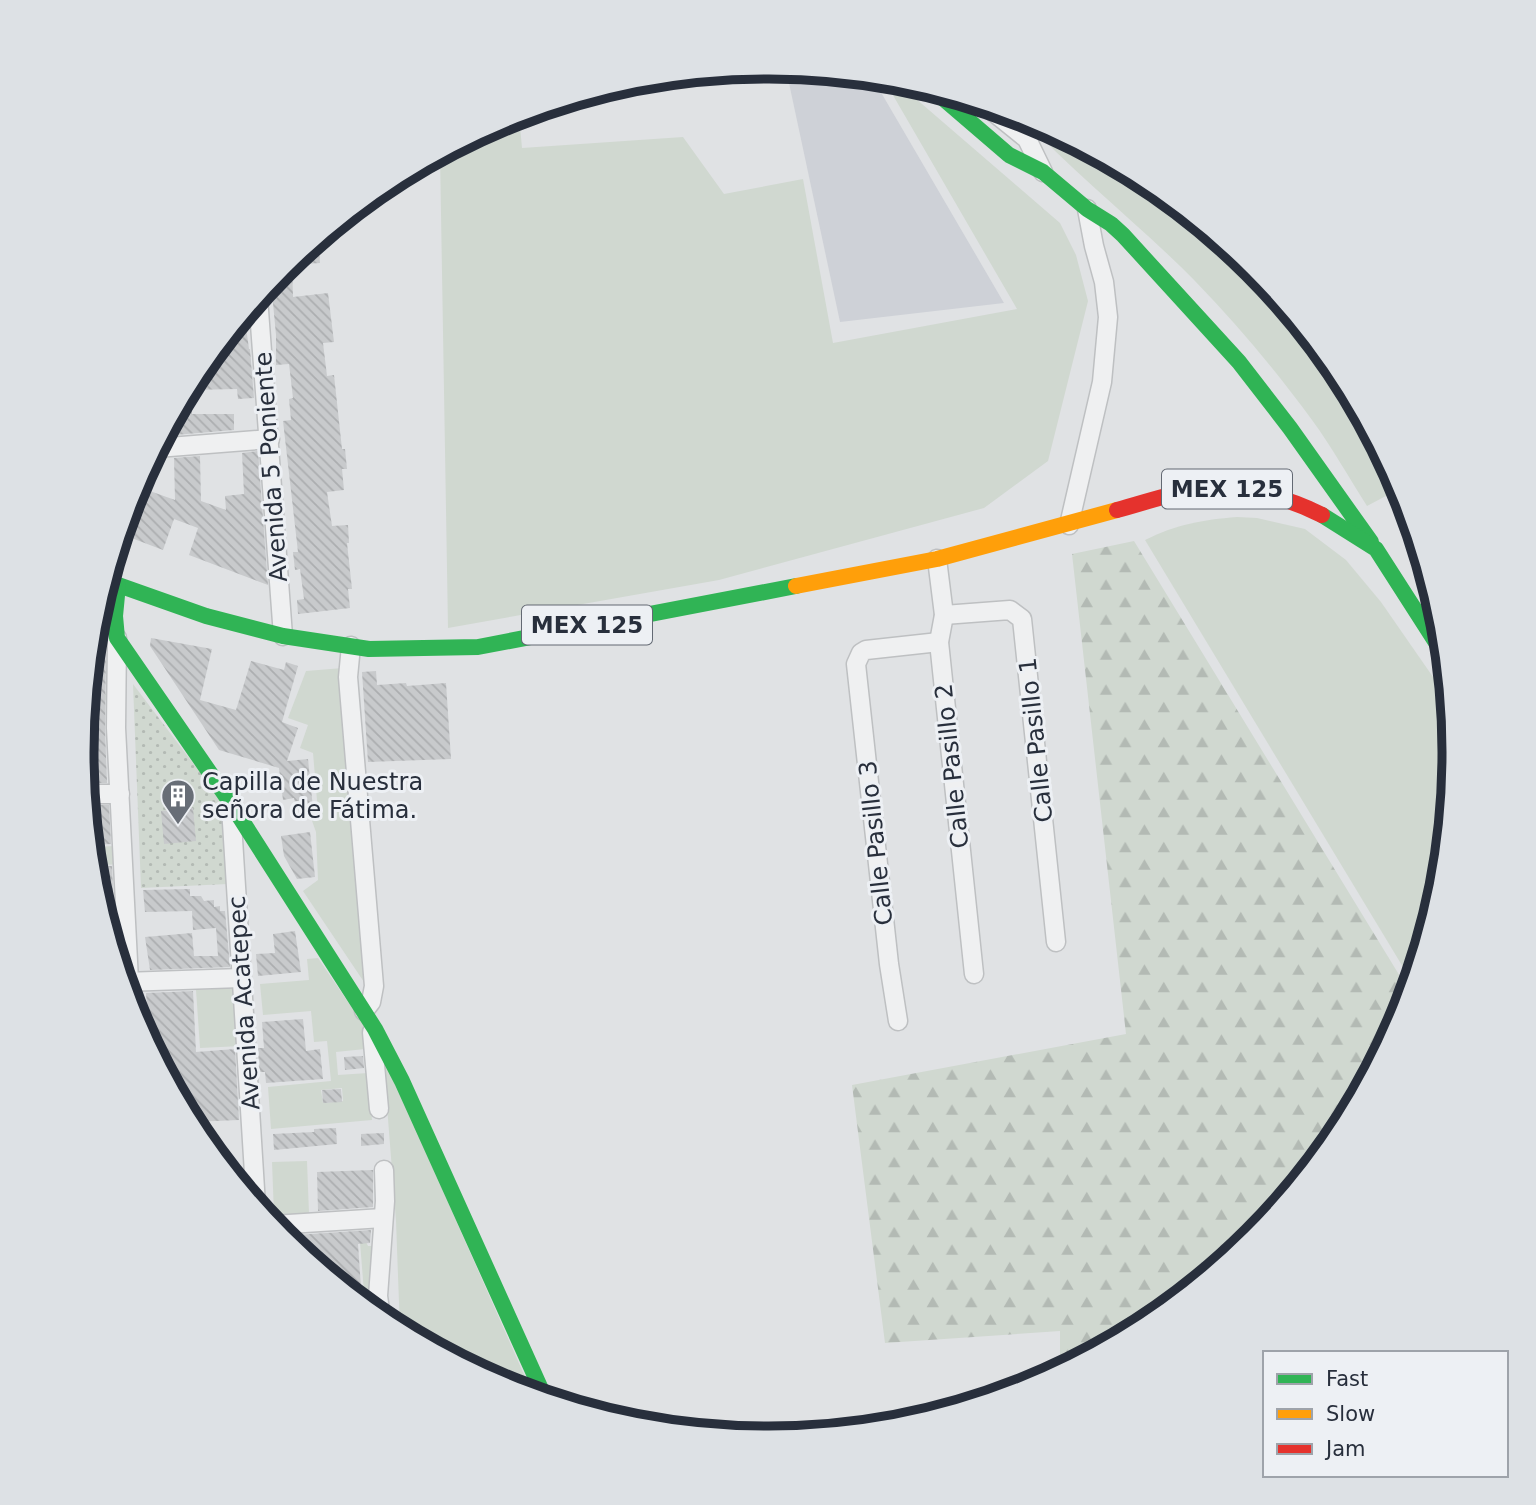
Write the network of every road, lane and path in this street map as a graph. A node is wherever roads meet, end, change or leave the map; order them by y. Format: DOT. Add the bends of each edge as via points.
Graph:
graph roads {
  1 [pos="949,104"];
  2 [pos="1008,123"];
  3 [pos="1043,172"];
  4 [pos="1087,209"];
  5 [pos="256,314"];
  6 [pos="270,439"];
  7 [pos="168,447"];
  8 [pos="1069,525"];
  9 [pos="1376,549"];
  10 [pos="937,559"];
  11 [pos="116,584"];
  12 [pos="113,595"];
  13 [pos="944,615"];
  14 [pos="283,636"];
  15 [pos="1431,636"];
  16 [pos="117,638"];
  17 [pos="939,642"];
  18 [pos="351,646"];
  19 [pos="96,794"];
  20 [pos="120,794"];
  21 [pos="230,802"];
  22 [pos="1056,942"];
  23 [pos="127,959"];
  24 [pos="974,974"];
  25 [pos="241,978"];
  26 [pos="137,987"];
  27 [pos="370,1020"];
  28 [pos="898,1021"];
  29 [pos="379,1109"];
  30 [pos="384,1170"];
  31 [pos="255,1190"];
  32 [pos="383,1218"];
  33 [pos="287,1224"];
  34 [pos="379,1302"];
  35 [pos="539,1386"];
  1 -- 3 [label="street" via="1009,155"];
  2 -- 3 [label="street" via="1027,139"];
  3 -- 4 [label="street"];
  4 -- 8 [label="street" via="1108,317 1102,382"];
  4 -- 9 [label="street" via="1123,235 1239,362"];
  5 -- 6 [label="street, Avenida 5 Poniente"];
  6 -- 7 [label="street"];
  6 -- 14 [label="street, Avenida 5 Poniente"];
  8 -- 9 [label="street, MEX 125" via="1181,493 1228,489 1277,496 1310,509"];
  8 -- 10 [label="street, MEX 125"];
  9 -- 15 [label="street, MEX 125"];
  10 -- 13 [label="street, Calle Pasillo 2"];
  10 -- 18 [label="street, MEX 125" via="478,647"];
  11 -- 14 [label="street, MEX 125" via="206,616"];
  12 -- 16 [label="street"];
  13 -- 17 [label="street, Calle Pasillo 2"];
  13 -- 22 [label="street, Calle Pasillo 1" via="1010,610 1022,619"];
  14 -- 18 [label="street, MEX 125"];
  16 -- 20 [label="street"];
  16 -- 21 [label="street"];
  17 -- 24 [label="street, Calle Pasillo 2"];
  17 -- 28 [label="street, Calle Pasillo 3" via="866,650 856,664"];
  18 -- 27 [label="street" via="348,677 373,986"];
  19 -- 20 [label="street"];
  20 -- 23 [label="street"];
  21 -- 25 [label="street, Avenida Acatepec"];
  21 -- 27 [label="street"];
  25 -- 26 [label="street"];
  25 -- 31 [label="street, Avenida Acatepec"];
  27 -- 29 [label="street"];
  27 -- 35 [label="street"];
  30 -- 32 [label="street"];
  32 -- 33 [label="street"];
  32 -- 34 [label="street"];
}
